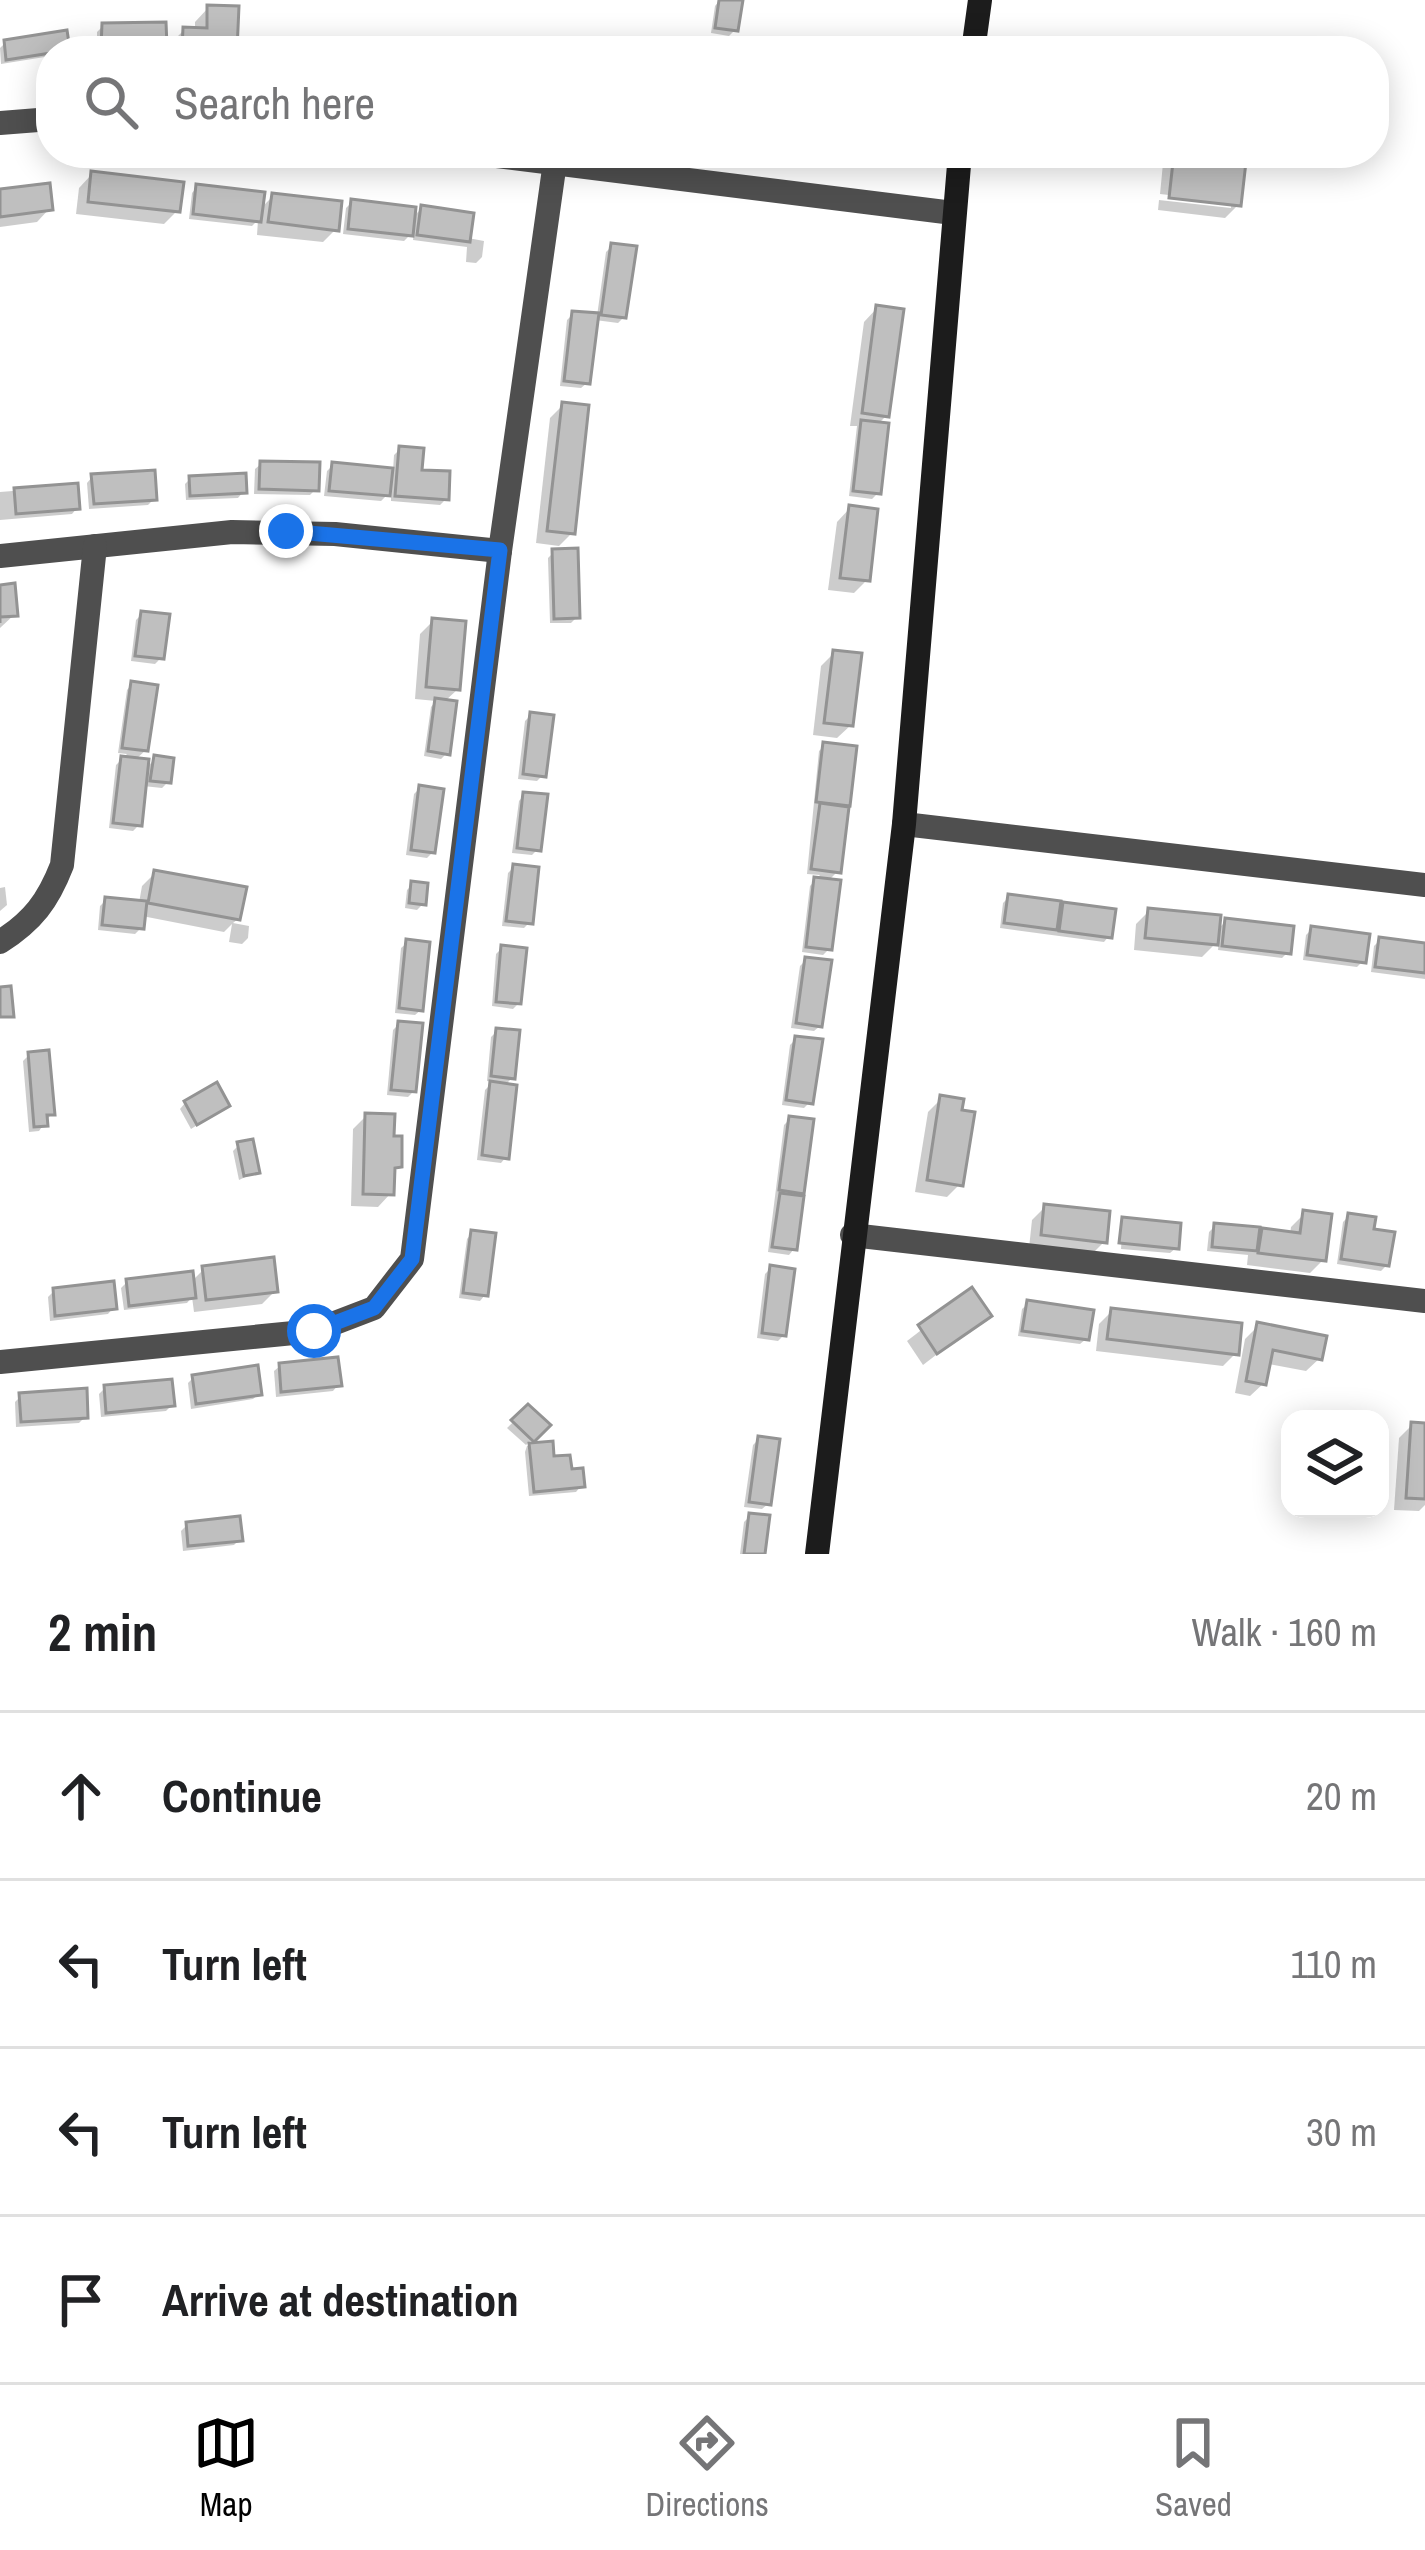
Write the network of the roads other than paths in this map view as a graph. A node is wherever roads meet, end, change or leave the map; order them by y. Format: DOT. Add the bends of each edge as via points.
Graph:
graph roads {
  1 [pos="980,0"];
  2 [pos="975,36"];
  3 [pos="36,120"];
  4 [pos="0,124"];
  5 [pos="554,168"];
  6 [pos="602,168"];
  7 [pos="958,168"];
  8 [pos="953,213"];
  9 [pos="95,546"];
  10 [pos="500,550"];
  11 [pos="0,556"];
  12 [pos="904,824"];
  13 [pos="1425,885"];
  14 [pos="0,942"];
  15 [pos="852,1235"];
  16 [pos="1425,1301"];
  17 [pos="0,1363"];
  18 [pos="817,1554"];
  1 -- 2 [label="street"];
  3 -- 4 [label="street"];
  5 -- 10 [label="street"];
  6 -- 8 [label="street"];
  7 -- 8 [label="street"];
  8 -- 12 [label="street"];
  9 -- 10 [label="street" via="286,531"];
  9 -- 11 [label="street"];
  9 -- 14 [label="street" via="62,865 48,901"];
  10 -- 17 [label="street" via="412,1259 374,1308 314,1331"];
  12 -- 13 [label="street"];
  12 -- 15 [label="street"];
  15 -- 16 [label="street"];
  15 -- 18 [label="street"];
}
